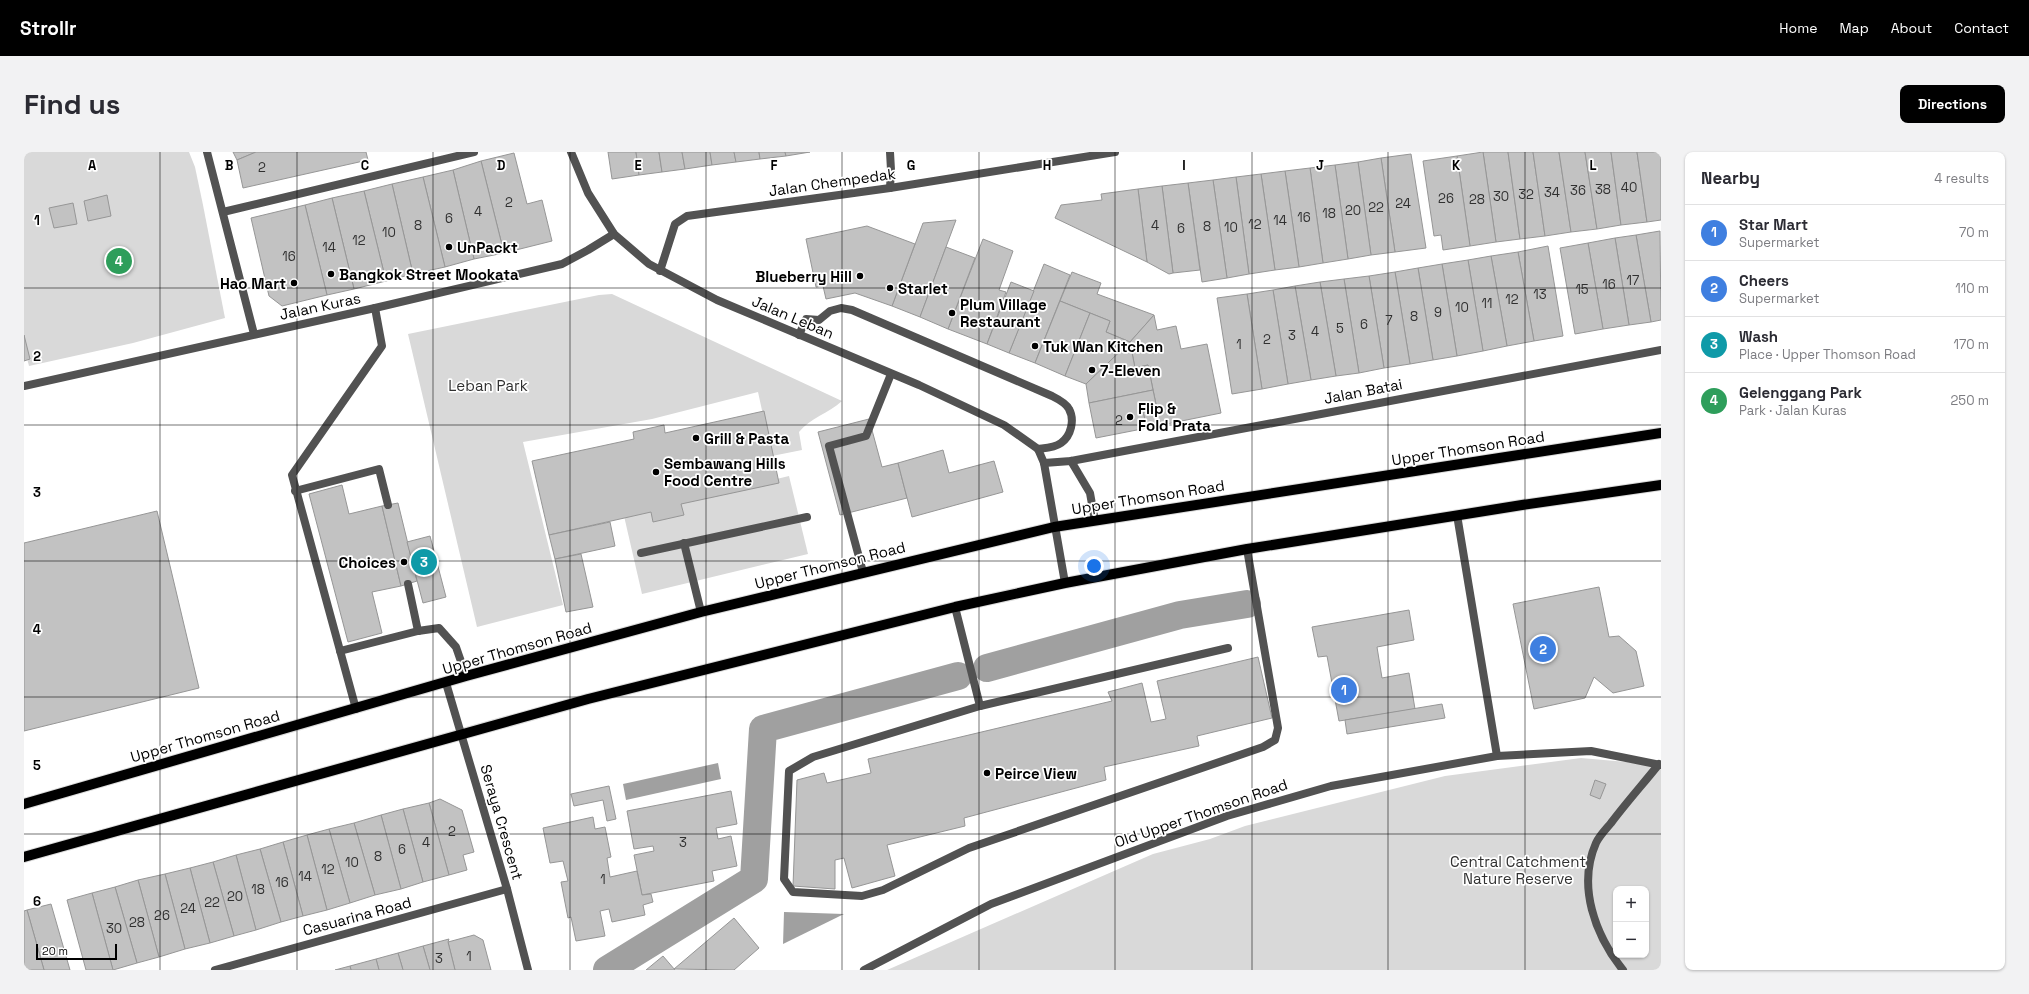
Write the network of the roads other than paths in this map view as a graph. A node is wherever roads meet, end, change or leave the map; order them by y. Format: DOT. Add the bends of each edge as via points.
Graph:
graph roads {
  1 [pos="207,152"];
  2 [pos="474,152"];
  3 [pos="571,152"];
  4 [pos="890,152"];
  5 [pos="1115,152"];
  6 [pos="890,188"];
  7 [pos="223,212"];
  8 [pos="614,234"];
  9 [pos="660,271"];
  10 [pos="375,308"];
  11 [pos="254,334"];
  12 [pos="799,335"];
  13 [pos="1661,350"];
  14 [pos="891,374"];
  15 [pos="24,386"];
  16 [pos="1661,433"];
  17 [pos="1038,449"];
  18 [pos="1071,461"];
  19 [pos="1044,463"];
  20 [pos="1661,486"];
  21 [pos="295,491"];
  22 [pos="388,504"];
  23 [pos="1457,515"];
  24 [pos="806,516"];
  25 [pos="1095,521"];
  26 [pos="1054,527"];
  27 [pos="684,543"];
  28 [pos="1247,548"];
  29 [pos="641,552"];
  30 [pos="862,572"];
  31 [pos="1065,583"];
  32 [pos="408,584"];
  33 [pos="955,607"];
  34 [pos="701,612"];
  35 [pos="418,631"];
  36 [pos="1228,648"];
  37 [pos="340,652"];
  38 [pos="466,676"];
  39 [pos="446,683"];
  40 [pos="980,706"];
  41 [pos="356,709"];
  42 [pos="462,735"];
  43 [pos="1497,756"];
  44 [pos="1660,765"];
  45 [pos="24,804"];
  46 [pos="24,857"];
  47 [pos="507,889"];
  48 [pos="215,970"];
  49 [pos="528,970"];
  50 [pos="864,970"];
  51 [pos="1623,970"];
  1 -- 7 [label="street"];
  2 -- 7 [label="street"];
  3 -- 8 [label="street, Jalan Leban" via="588,193"];
  4 -- 6 [label="street"];
  5 -- 6 [label="street, Jalan Chempedak"];
  6 -- 9 [label="street, Jalan Chempedak" via="687,216 675,224"];
  7 -- 11 [label="street"];
  8 -- 9 [label="street, Jalan Leban"];
  8 -- 10 [label="street, Jalan Kuras" via="562,264"];
  9 -- 12 [label="street, Jalan Leban" via="718,300"];
  10 -- 11 [label="street, Jalan Kuras"];
  10 -- 21 [label="street" via="382,346 292,474"];
  11 -- 15 [label="street, Jalan Kuras"];
  12 -- 14 [label="street, Jalan Leban"];
  12 -- 17 [label="street" via="806,319 819,320 830,311 841,308 852,310 1052,396 1069,408 1072,427 1062,442"];
  13 -- 18 [label="street, Jalan Batai"];
  14 -- 17 [label="street, Jalan Leban" via="1004,425"];
  14 -- 30 [label="street" via="866,436 829,446"];
  16 -- 25 [label="main road, Upper Thomson Road"];
  17 -- 19 [label="street"];
  18 -- 19 [label="street"];
  18 -- 25 [label="street" via="1090,493"];
  19 -- 26 [label="street"];
  20 -- 23 [label="main road"];
  21 -- 22 [label="street" via="380,470"];
  21 -- 37 [label="street"];
  23 -- 28 [label="main road"];
  23 -- 43 [label="street"];
  24 -- 27 [label="street"];
  25 -- 26 [label="main road, Upper Thomson Road"];
  26 -- 30 [label="main road, Upper Thomson Road"];
  26 -- 31 [label="street"];
  27 -- 29 [label="street"];
  27 -- 34 [label="street"];
  28 -- 31 [label="main road"];
  28 -- 40 [label="street" via="1278,728 1275,740 1263,747 969,848 883,890 862,896 793,892 784,879 789,771 813,757"];
  30 -- 34 [label="main road, Upper Thomson Road"];
  31 -- 33 [label="main road"];
  32 -- 35 [label="street"];
  33 -- 40 [label="street"];
  33 -- 42 [label="main road" via="588,699"];
  34 -- 38 [label="main road, Upper Thomson Road"];
  35 -- 37 [label="street"];
  35 -- 38 [label="street" via="439,628 456,647"];
  36 -- 40 [label="street"];
  37 -- 41 [label="street"];
  38 -- 39 [label="main road, Upper Thomson Road"];
  39 -- 41 [label="main road, Upper Thomson Road"];
  39 -- 42 [label="street, Seraya Crescent"];
  41 -- 45 [label="main road, Upper Thomson Road"];
  42 -- 46 [label="main road"];
  42 -- 47 [label="street, Seraya Crescent"];
  43 -- 44 [label="street, Old Upper Thomson Road" via="1591,752"];
  43 -- 50 [label="street, Old Upper Thomson Road" via="1331,786 1227,816 992,904"];
  44 -- 51 [label="street" via="1597,841 1591,859 1587,886 1593,912 1600,934"];
  47 -- 48 [label="street, Casuarina Road"];
  47 -- 49 [label="street, Seraya Crescent"];
}
